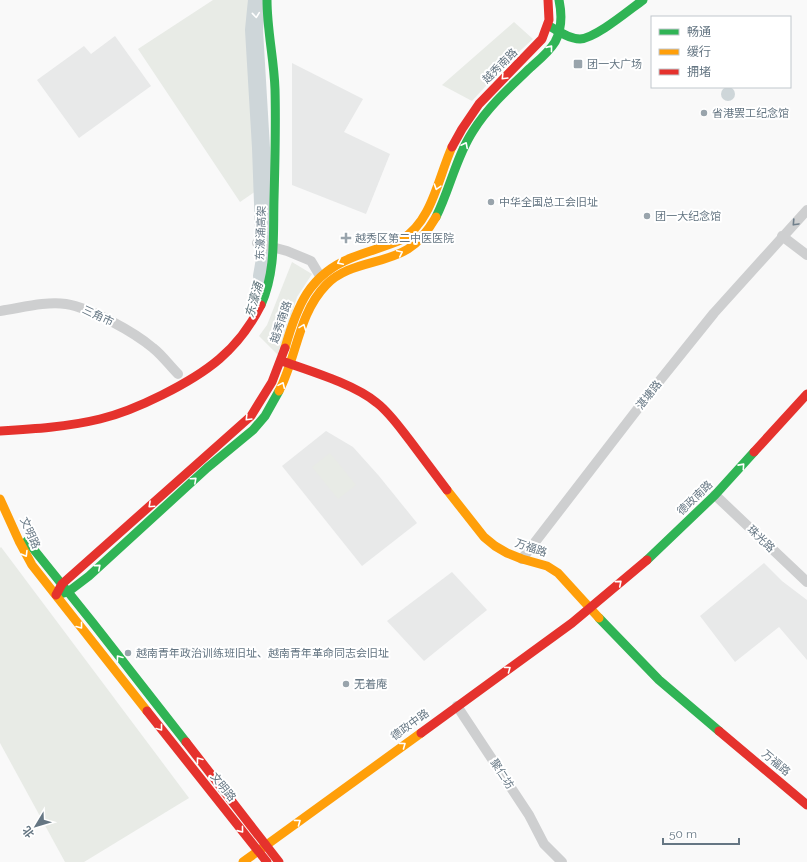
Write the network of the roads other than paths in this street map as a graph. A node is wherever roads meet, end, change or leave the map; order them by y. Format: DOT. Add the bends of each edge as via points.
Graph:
graph roads {
  1 [pos="266,0"];
  2 [pos="548,0"];
  3 [pos="559,0"];
  4 [pos="643,0"];
  5 [pos="548,26"];
  6 [pos="560,32"];
  7 [pos="266,108"];
  8 [pos="273,184"];
  9 [pos="807,210"];
  10 [pos="782,236"];
  11 [pos="257,242"];
  12 [pos="807,255"];
  13 [pos="320,276"];
  14 [pos="0,311"];
  15 [pos="286,362"];
  16 [pos="178,374"];
  17 [pos="807,394"];
  18 [pos="0,431"];
  19 [pos="715,495"];
  20 [pos="0,499"];
  21 [pos="10,518"];
  22 [pos="0,520"];
  23 [pos="0,524"];
  24 [pos="522,559"];
  25 [pos="807,582"];
  26 [pos="62,584"];
  27 [pos="68,592"];
  28 [pos="56,595"];
  29 [pos="589,608"];
  30 [pos="457,706"];
  31 [pos="807,805"];
  32 [pos="266,846"];
  33 [pos="259,851"];
  34 [pos="244,862"];
  35 [pos="267,862"];
  36 [pos="279,862"];
  37 [pos="562,862"];
  1 -- 8 [label="main road, 东濠涌高架, one-way" via="273,75"];
  1 -- 18 [label="main road, 东濠涌高架" via="275,89 273,243 271,273 252,323 230,351 210,368 196,378 145,403 87,422"];
  2 -- 5 [label="main road, 越秀南路"];
  3 -- 6 [label="main road"];
  4 -- 6 [label="main road" via="585,38 574,38"];
  5 -- 6 [label="main road"];
  5 -- 13 [label="main road, 越秀南路, one-way" via="542,39 484,98 465,123 451,148 426,212 412,232 389,245 340,262"];
  15 -- 6 [label="main road, 越秀南路, one-way" via="311,308 331,280 357,266 405,250 417,243 427,232 437,216 473,130 554,44"];
  7 -- 8 [label="main road"];
  8 -- 18 [label="main road, 东濠涌高架" via="268,279 255,315 230,350 209,368 187,381 115,414 71,424"];
  9 -- 10 [label="street, 湛塘路, one-way"];
  10 -- 12 [label="street"];
  10 -- 24 [label="street, 湛塘路" via="678,357"];
  11 -- 13 [label="street" via="311,261"];
  13 -- 15 [label="main road, 越秀南路" via="303,297 297,310"];
  14 -- 16 [label="street, 三角市" via="50,304 80,307 128,330 154,348"];
  15 -- 24 [label="main road, 万福路" via="335,380 376,402 398,425 484,537 495,546"];
  15 -- 26 [label="main road, 越秀南路, one-way" via="251,416"];
  27 -- 15 [label="main road, 越秀南路, one-way" via="245,437 263,418 282,385"];
  19 -- 17 [label="main road, 德政南路, one-way"];
  19 -- 25 [label="street, 珠光路"];
  29 -- 19 [label="main road, 德政南路, one-way" via="649,558"];
  20 -- 21 [label="main road"];
  21 -- 22 [label="main road"];
  21 -- 23 [label="main road"];
  21 -- 26 [label="main road, 文明路"];
  21 -- 28 [label="main road, 文明路, one-way" via="26,556"];
  24 -- 29 [label="main road, 万福路" via="547,566 558,574"];
  26 -- 27 [label="main road, 文明路"];
  26 -- 28 [label="main road, 越秀南路"];
  27 -- 28 [label="main road"];
  32 -- 27 [label="main road, 文明路, one-way"];
  28 -- 33 [label="main road, 文明路, one-way"];
  30 -- 29 [label="main road, 德政中路, one-way"];
  29 -- 31 [label="main road, 万福路" via="658,680"];
  32 -- 30 [label="main road, 德政中路, one-way"];
  30 -- 37 [label="street, 聚仁坊" via="529,815 544,844"];
  32 -- 33 [label="main road, 德政中路"];
  32 -- 36 [label="main road, 文明路"];
  33 -- 34 [label="main road, 德政中路"];
  33 -- 35 [label="main road, 文明路"];
}
